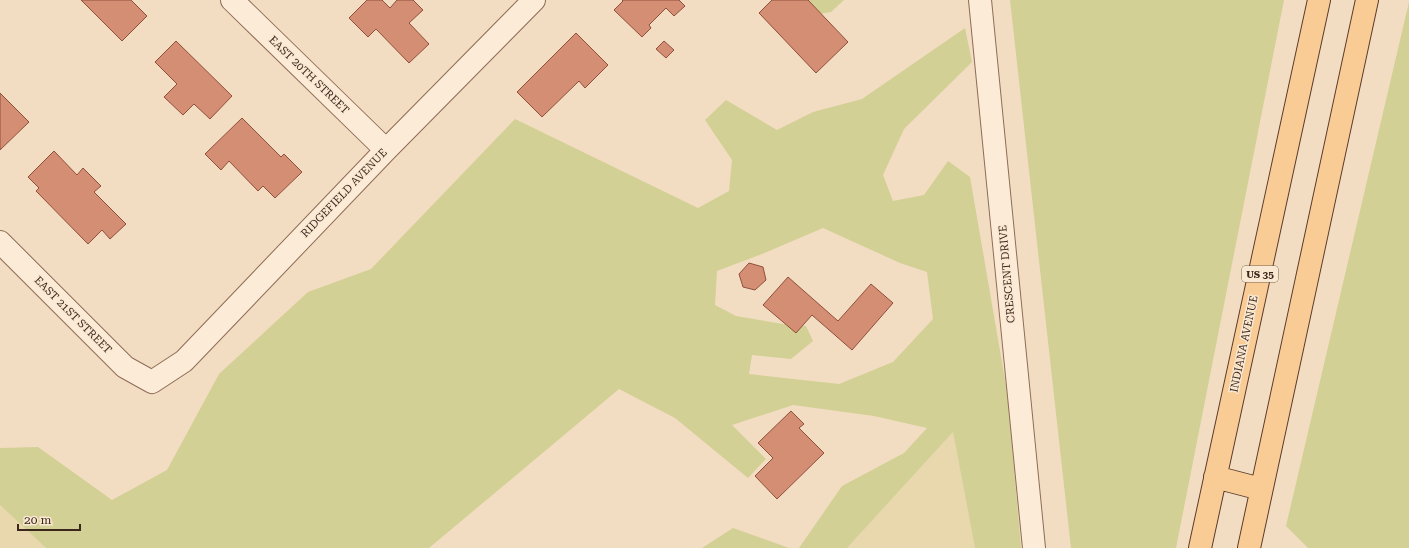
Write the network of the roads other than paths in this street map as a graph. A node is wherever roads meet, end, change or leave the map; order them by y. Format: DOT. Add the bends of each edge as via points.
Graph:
graph roads {
  1 [pos="232,0"];
  2 [pos="534,0"];
  3 [pos="980,0"];
  4 [pos="1319,0"];
  5 [pos="1367,0"];
  6 [pos="386,150"];
  7 [pos="0,242"];
  8 [pos="152,382"];
  9 [pos="1215,477"];
  10 [pos="1261,489"];
  11 [pos="1034,548"];
  12 [pos="1200,548"];
  13 [pos="1248,548"];
  1 -- 6 [label="street, EAST 20TH STREET"];
  2 -- 6 [label="street, RIDGEFIELD AVENUE"];
  3 -- 11 [label="street, CRESCENT DRIVE"];
  4 -- 9 [label="main road, INDIANA AVENUE / US 35"];
  5 -- 10 [label="main road"];
  6 -- 8 [label="street, RIDGEFIELD AVENUE" via="184,362"];
  7 -- 8 [label="street, EAST 21ST STREET" via="125,366"];
  9 -- 10 [label="main road"];
  9 -- 12 [label="main road, INDIANA AVENUE / US 35"];
  10 -- 13 [label="main road"];
}
